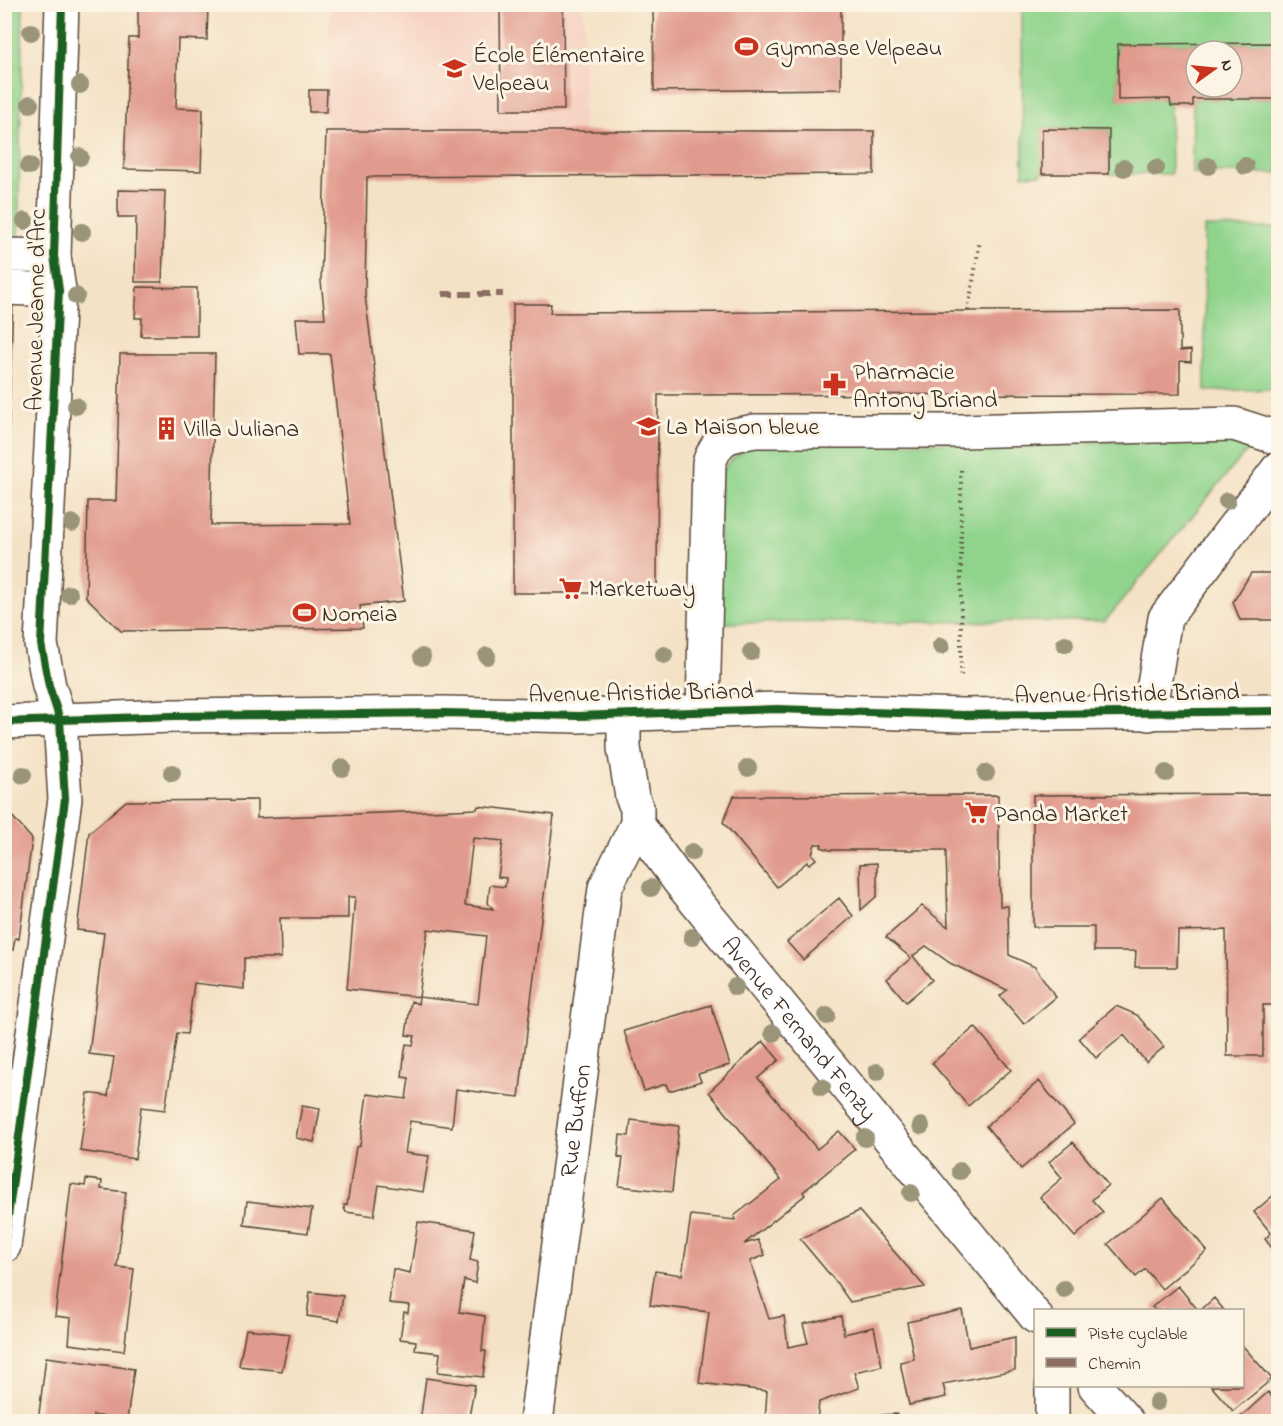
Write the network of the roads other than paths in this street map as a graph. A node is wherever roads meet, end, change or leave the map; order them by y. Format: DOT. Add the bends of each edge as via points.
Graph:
graph roads {
  1 [pos="62,4"];
  2 [pos="4,255"];
  3 [pos="54,256"];
  4 [pos="4,288"];
  5 [pos="60,290"];
  6 [pos="1278,438"];
  7 [pos="1278,469"];
  8 [pos="703,711"];
  9 [pos="1278,711"];
  10 [pos="624,713"];
  11 [pos="1149,714"];
  12 [pos="60,720"];
  13 [pos="4,722"];
  14 [pos="637,824"];
  15 [pos="4,1246"];
  16 [pos="1034,1316"];
  17 [pos="1052,1387"];
  18 [pos="1096,1387"];
  19 [pos="536,1422"];
  20 [pos="1052,1422"];
  21 [pos="1127,1422"];
  1 -- 3 [label="street, Avenue Jeanne d'Arc"];
  2 -- 3 [label="street"];
  3 -- 5 [label="street, Avenue Jeanne d'Arc"];
  4 -- 5 [label="street"];
  5 -- 12 [label="street, Avenue Jeanne d'Arc" via="41,644"];
  6 -- 8 [label="street" via="1234,424 961,431 755,431 725,438 715,446 710,463"];
  7 -- 11 [label="street" via="1165,618"];
  8 -- 10 [label="street, Avenue Aristide Briand"];
  8 -- 11 [label="street, Avenue Aristide Briand"];
  9 -- 11 [label="street, Avenue Aristide Briand"];
  10 -- 12 [label="street, Avenue Aristide Briand"];
  10 -- 14 [label="street, Avenue Fernand Fenzy" via="624,748"];
  12 -- 13 [label="street, Avenue Aristide Briand"];
  12 -- 15 [label="street, Avenue Jeanne d'Arc" via="64,799"];
  14 -- 16 [label="street, Avenue Fernand Fenzy" via="679,881"];
  14 -- 19 [label="street, Rue Buffon" via="605,888"];
  17 -- 20 [label="street"];
  18 -- 21 [label="street"];
}
